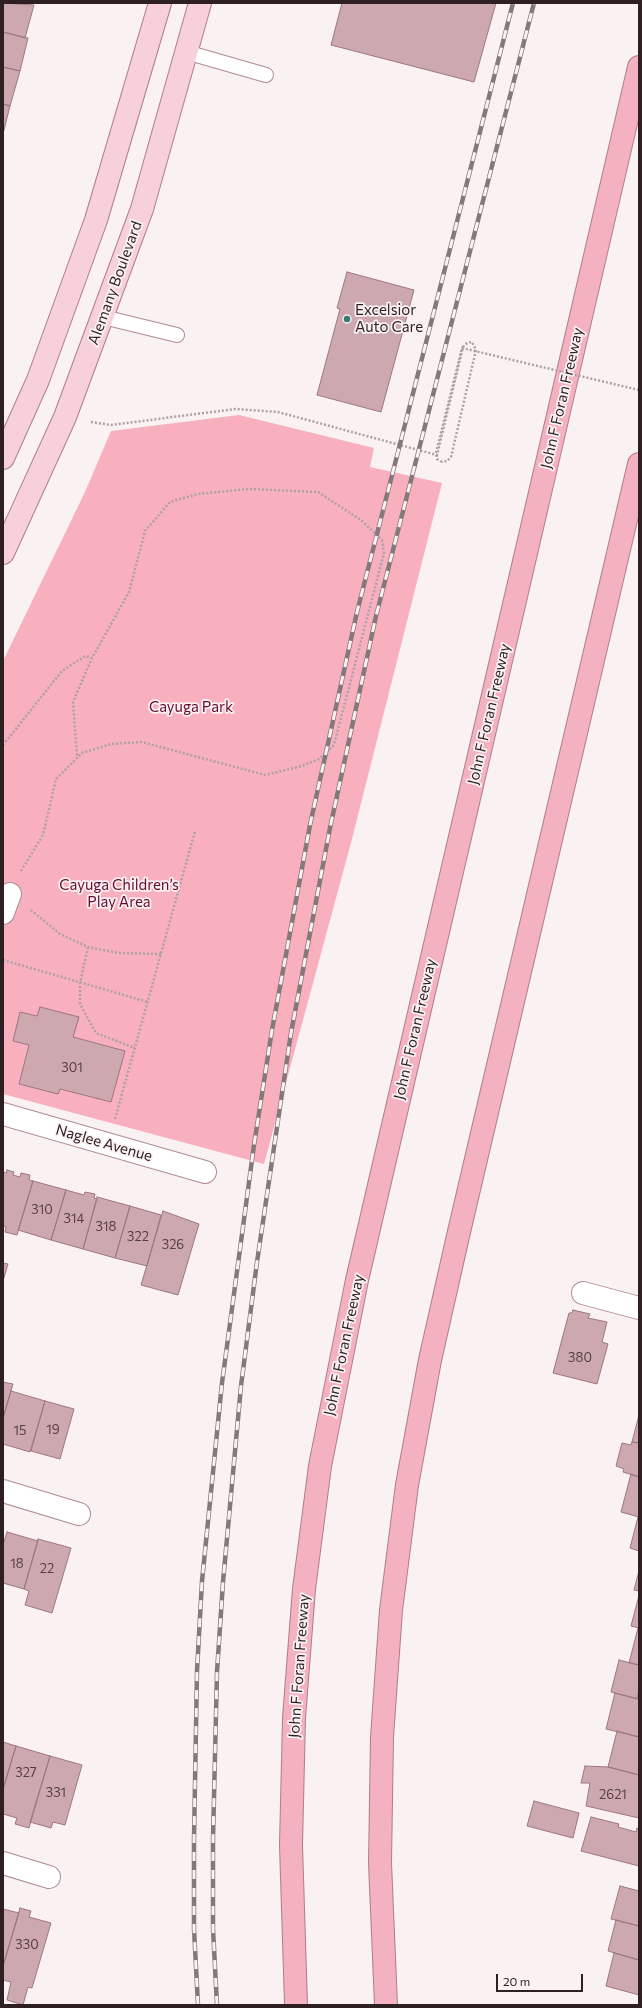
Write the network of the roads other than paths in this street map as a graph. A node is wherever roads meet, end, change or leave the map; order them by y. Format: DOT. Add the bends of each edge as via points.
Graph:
graph roads {
  1 [pos="160,3"];
  2 [pos="200,3"];
  3 [pos="186,52"];
  4 [pos="639,67"];
  5 [pos="266,74"];
  6 [pos="103,317"];
  7 [pos="177,335"];
  8 [pos="3,458"];
  9 [pos="639,464"];
  10 [pos="639,526"];
  11 [pos="3,553"];
  12 [pos="616,567"];
  13 [pos="3,1114"];
  14 [pos="205,1172"];
  15 [pos="583,1293"];
  16 [pos="639,1308"];
  17 [pos="3,1491"];
  18 [pos="79,1514"];
  19 [pos="3,1863"];
  20 [pos="49,1877"];
  21 [pos="296,2005"];
  22 [pos="386,2005"];
  1 -- 8 [label="main road" via="96,220 38,380"];
  2 -- 3 [label="main road, Alemany Boulevard"];
  3 -- 5 [label="lane"];
  3 -- 6 [label="main road, Alemany Boulevard" via="142,209"];
  4 -- 21 [label="highway, John F Foran Freeway" via="357,1280 320,1466 304,1589 294,1718 291,1844"];
  6 -- 7 [label="lane"];
  6 -- 11 [label="main road, Alemany Boulevard" via="65,417"];
  9 -- 12 [label="highway"];
  10 -- 12 [label="highway"];
  12 -- 22 [label="highway" via="456,1243 430,1360 407,1485 391,1610 382,1737 380,1871"];
  13 -- 14 [label="street, Naglee Avenue"];
  15 -- 16 [label="street"];
  17 -- 18 [label="street"];
  19 -- 20 [label="street"];
}
